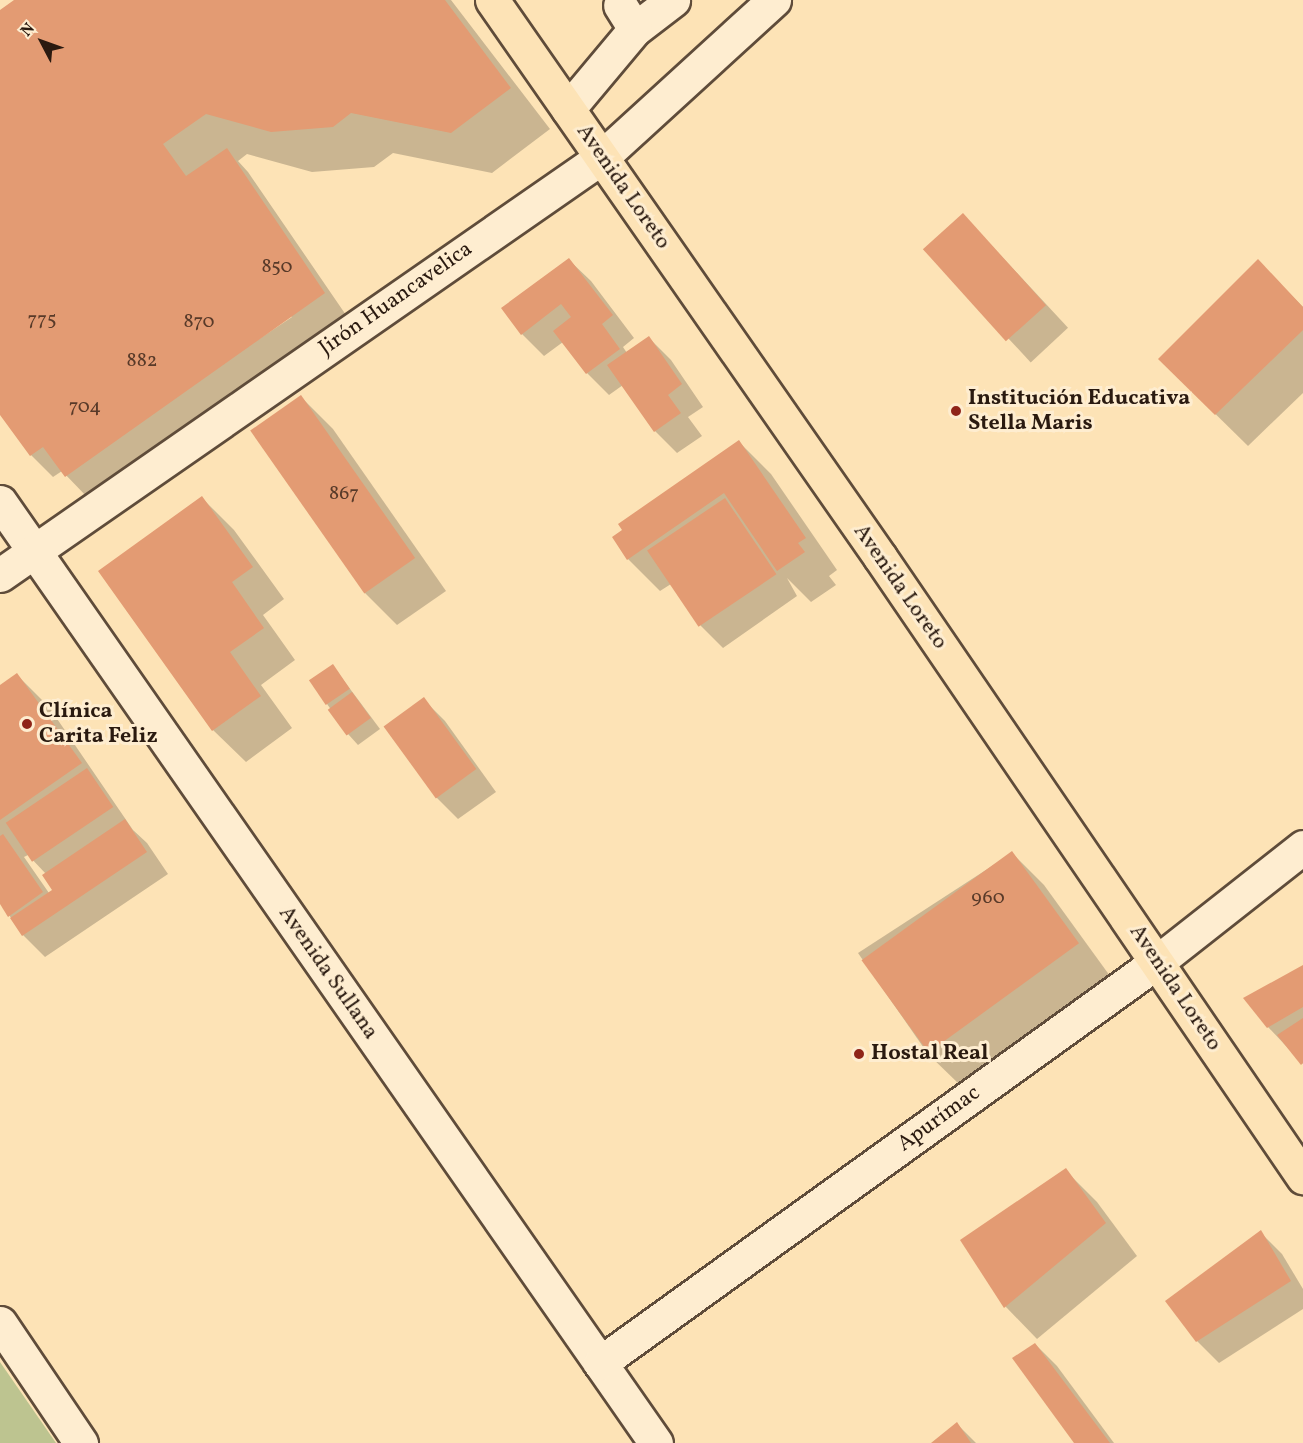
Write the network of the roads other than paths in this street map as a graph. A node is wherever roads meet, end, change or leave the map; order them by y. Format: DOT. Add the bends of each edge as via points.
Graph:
graph roads {
  1 [pos="492,0"];
  2 [pos="673,0"];
  3 [pos="770,1"];
  4 [pos="568,109"];
  5 [pos="602,157"];
  6 [pos="0,502"];
  7 [pos="33,551"];
  8 [pos="0,575"];
  9 [pos="1303,847"];
  10 [pos="1157,962"];
  11 [pos="1303,1177"];
  12 [pos="0,1323"];
  13 [pos="600,1363"];
  14 [pos="81,1443"];
  15 [pos="656,1443"];
  1 -- 4 [label="main road, Avenida Loreto"];
  2 -- 4 [label="street" via="628,17"];
  3 -- 5 [label="street, Jirón Huancavelica"];
  4 -- 5 [label="main road, Avenida Loreto"];
  5 -- 7 [label="street, Jirón Huancavelica"];
  5 -- 10 [label="main road, Avenida Loreto"];
  6 -- 7 [label="street, Avenida Sullana"];
  7 -- 8 [label="street, Jirón Huancavelica"];
  7 -- 13 [label="street, Avenida Sullana"];
  9 -- 10 [label="street, Apurímac"];
  10 -- 11 [label="main road, Avenida Loreto"];
  10 -- 13 [label="street, Apurímac"];
  12 -- 14 [label="street"];
  13 -- 15 [label="street, Avenida Sullana"];
}
